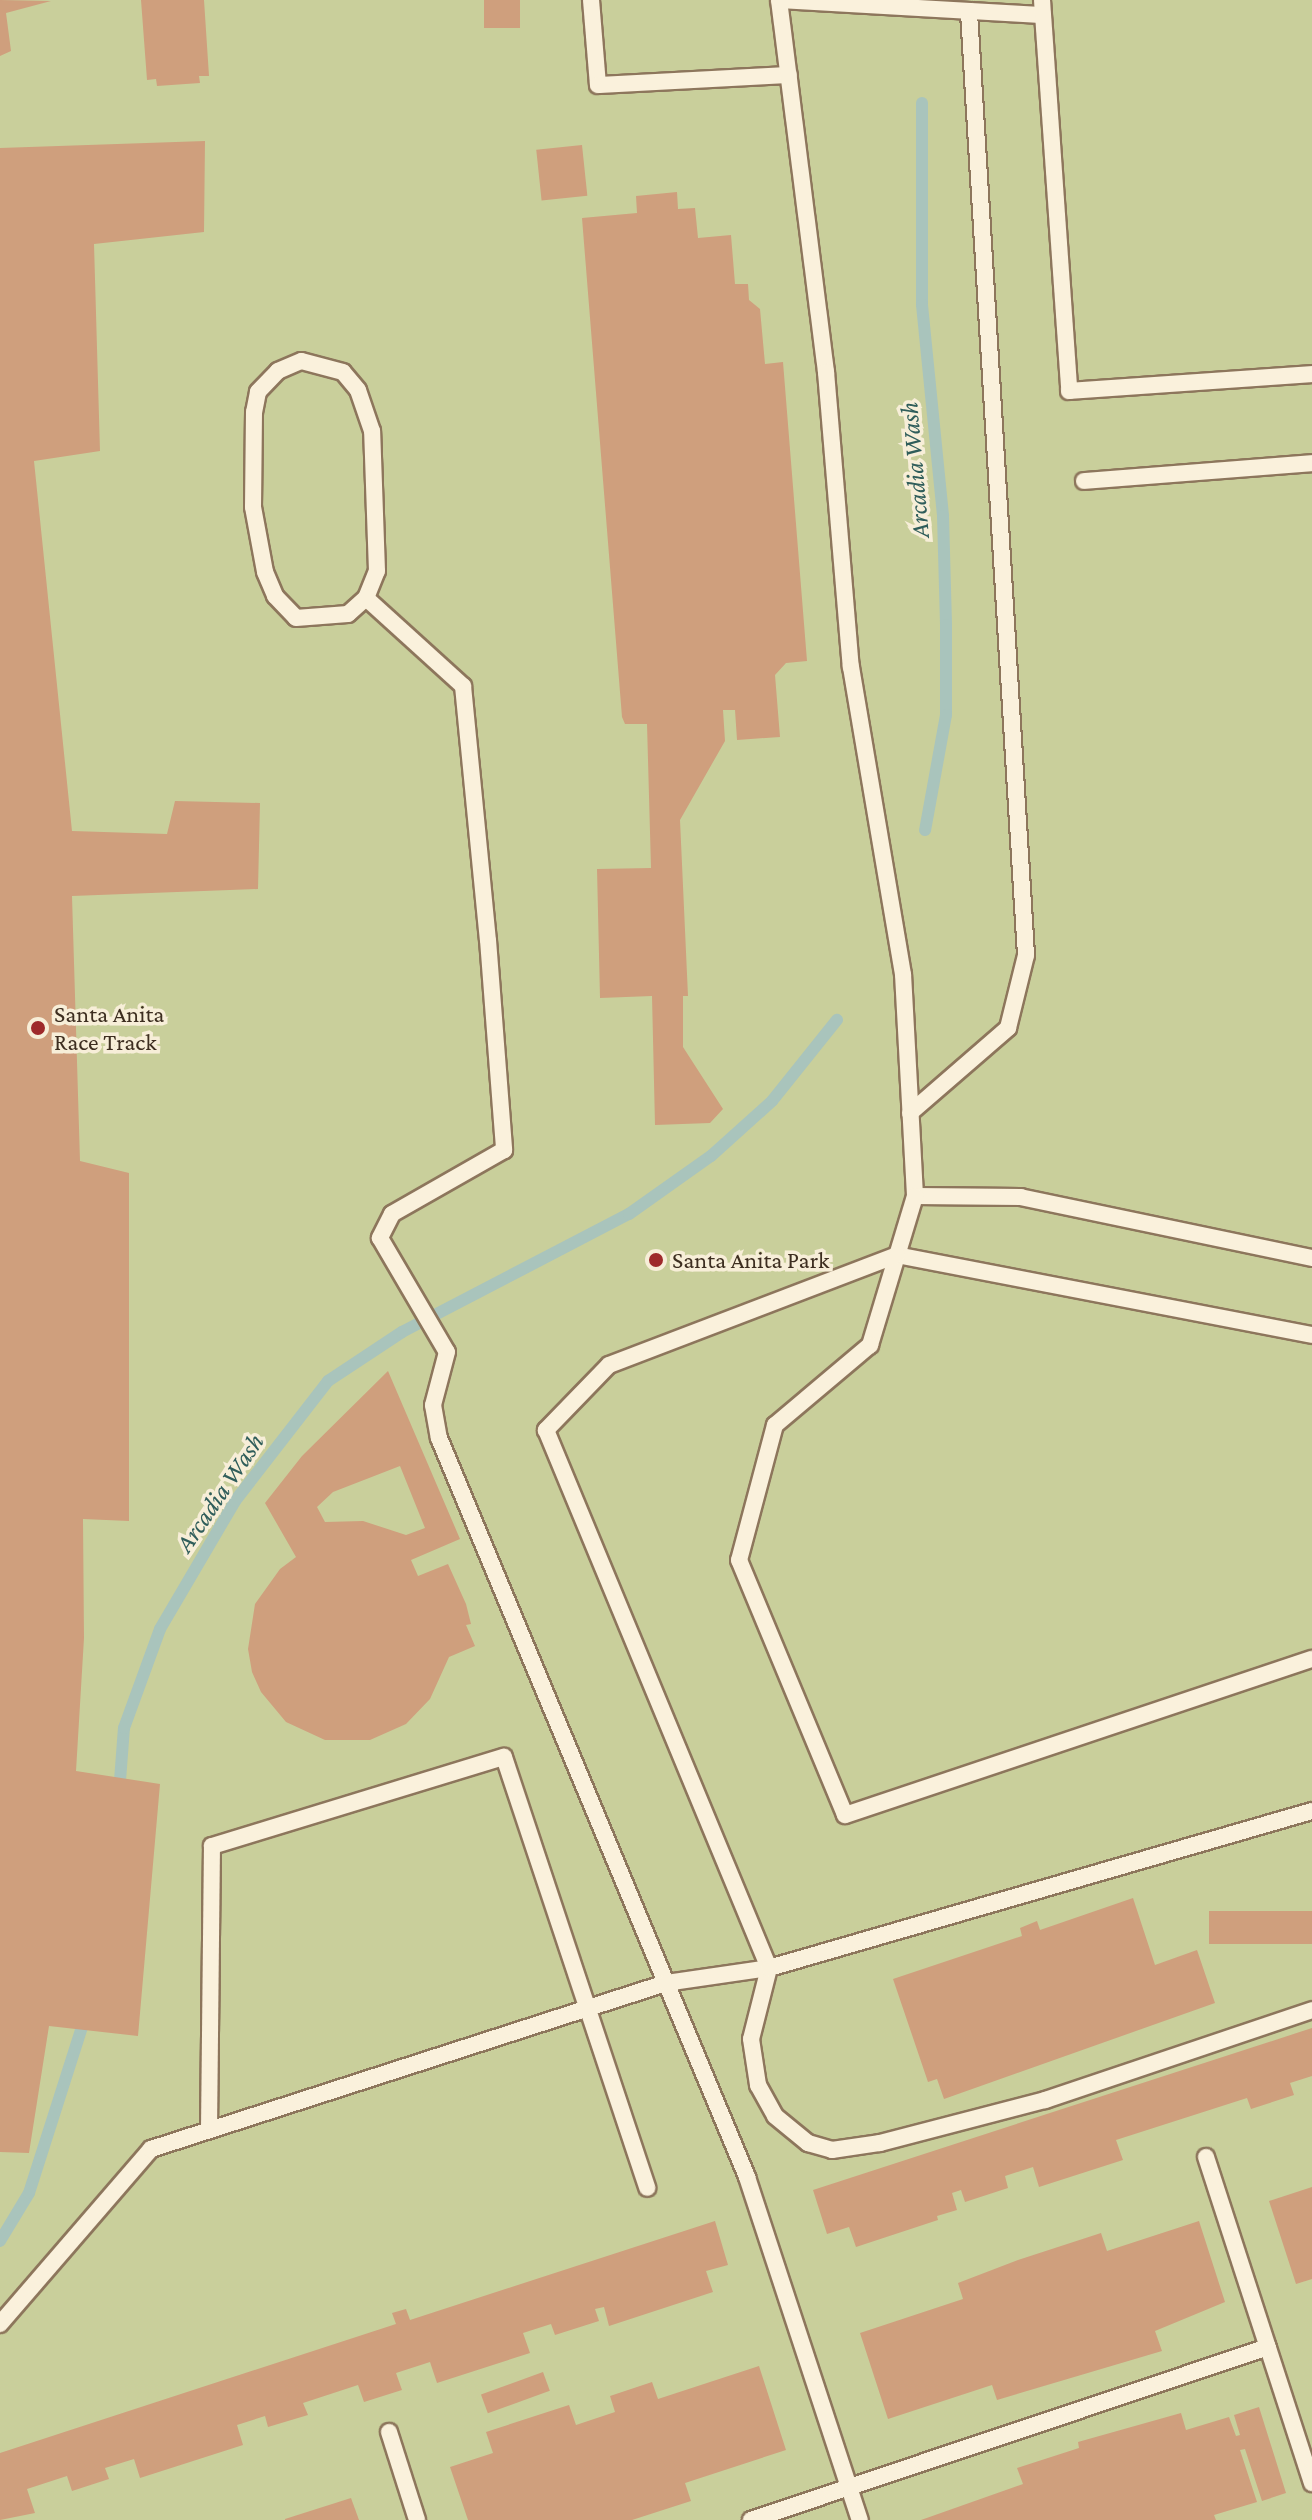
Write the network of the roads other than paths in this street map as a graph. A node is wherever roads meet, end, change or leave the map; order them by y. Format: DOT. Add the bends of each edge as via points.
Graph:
graph roads {
  1 [pos="591,0"];
  2 [pos="779,0"];
  3 [pos="1042,8"];
  4 [pos="969,11"];
  5 [pos="789,75"];
  6 [pos="1312,374"];
  7 [pos="1312,463"];
  8 [pos="1084,481"];
  9 [pos="366,598"];
  10 [pos="910,1113"];
  11 [pos="915,1196"];
  12 [pos="897,1255"];
  13 [pos="1312,1258"];
  14 [pos="1312,1335"];
  15 [pos="1312,1659"];
  16 [pos="1312,1811"];
  17 [pos="769,1968"];
  18 [pos="666,1983"];
  19 [pos="591,2007"];
  20 [pos="1312,2010"];
  21 [pos="209,2130"];
  22 [pos="1206,2157"];
  23 [pos="647,2188"];
  24 [pos="0,2324"];
  25 [pos="1268,2347"];
  26 [pos="389,2432"];
  27 [pos="1312,2483"];
  28 [pos="850,2489"];
  29 [pos="417,2520"];
  30 [pos="751,2520"];
  31 [pos="860,2520"];
  1 -- 5 [label="lane" via="598,85"];
  2 -- 4 [label="lane"];
  2 -- 5 [label="lane"];
  3 -- 4 [label="lane"];
  3 -- 6 [label="lane" via="1069,391"];
  4 -- 10 [label="lane" via="1026,955 1008,1028"];
  5 -- 10 [label="lane" via="826,372 851,667 903,974"];
  7 -- 8 [label="lane"];
  9 -- 9 [label="lane" via="348,614 296,618 275,596 265,572 253,507 254,412 258,392 278,371 301,361 343,372 358,390 372,431 377,571"];
  9 -- 18 [label="lane" via="463,686 504,1150 392,1214 380,1238 447,1352 433,1405 439,1438"];
  10 -- 11 [label="lane"];
  11 -- 12 [label="lane"];
  11 -- 13 [label="lane" via="1021,1197"];
  12 -- 14 [label="lane"];
  12 -- 15 [label="lane" via="870,1345 775,1425 739,1560 845,1815"];
  12 -- 17 [label="lane" via="609,1365 546,1430"];
  16 -- 17 [label="lane"];
  17 -- 18 [label="lane"];
  17 -- 20 [label="lane" via="751,2039 758,2085 775,2116 808,2143 832,2150 880,2143 1045,2100"];
  18 -- 19 [label="lane"];
  18 -- 28 [label="lane" via="747,2177"];
  19 -- 21 [label="lane"];
  19 -- 21 [label="lane" via="504,1757 212,1846"];
  19 -- 23 [label="lane"];
  21 -- 24 [label="lane" via="151,2149"];
  22 -- 25 [label="lane"];
  25 -- 27 [label="lane"];
  25 -- 28 [label="lane"];
  26 -- 29 [label="lane"];
  28 -- 30 [label="lane"];
  28 -- 31 [label="lane"];
}
